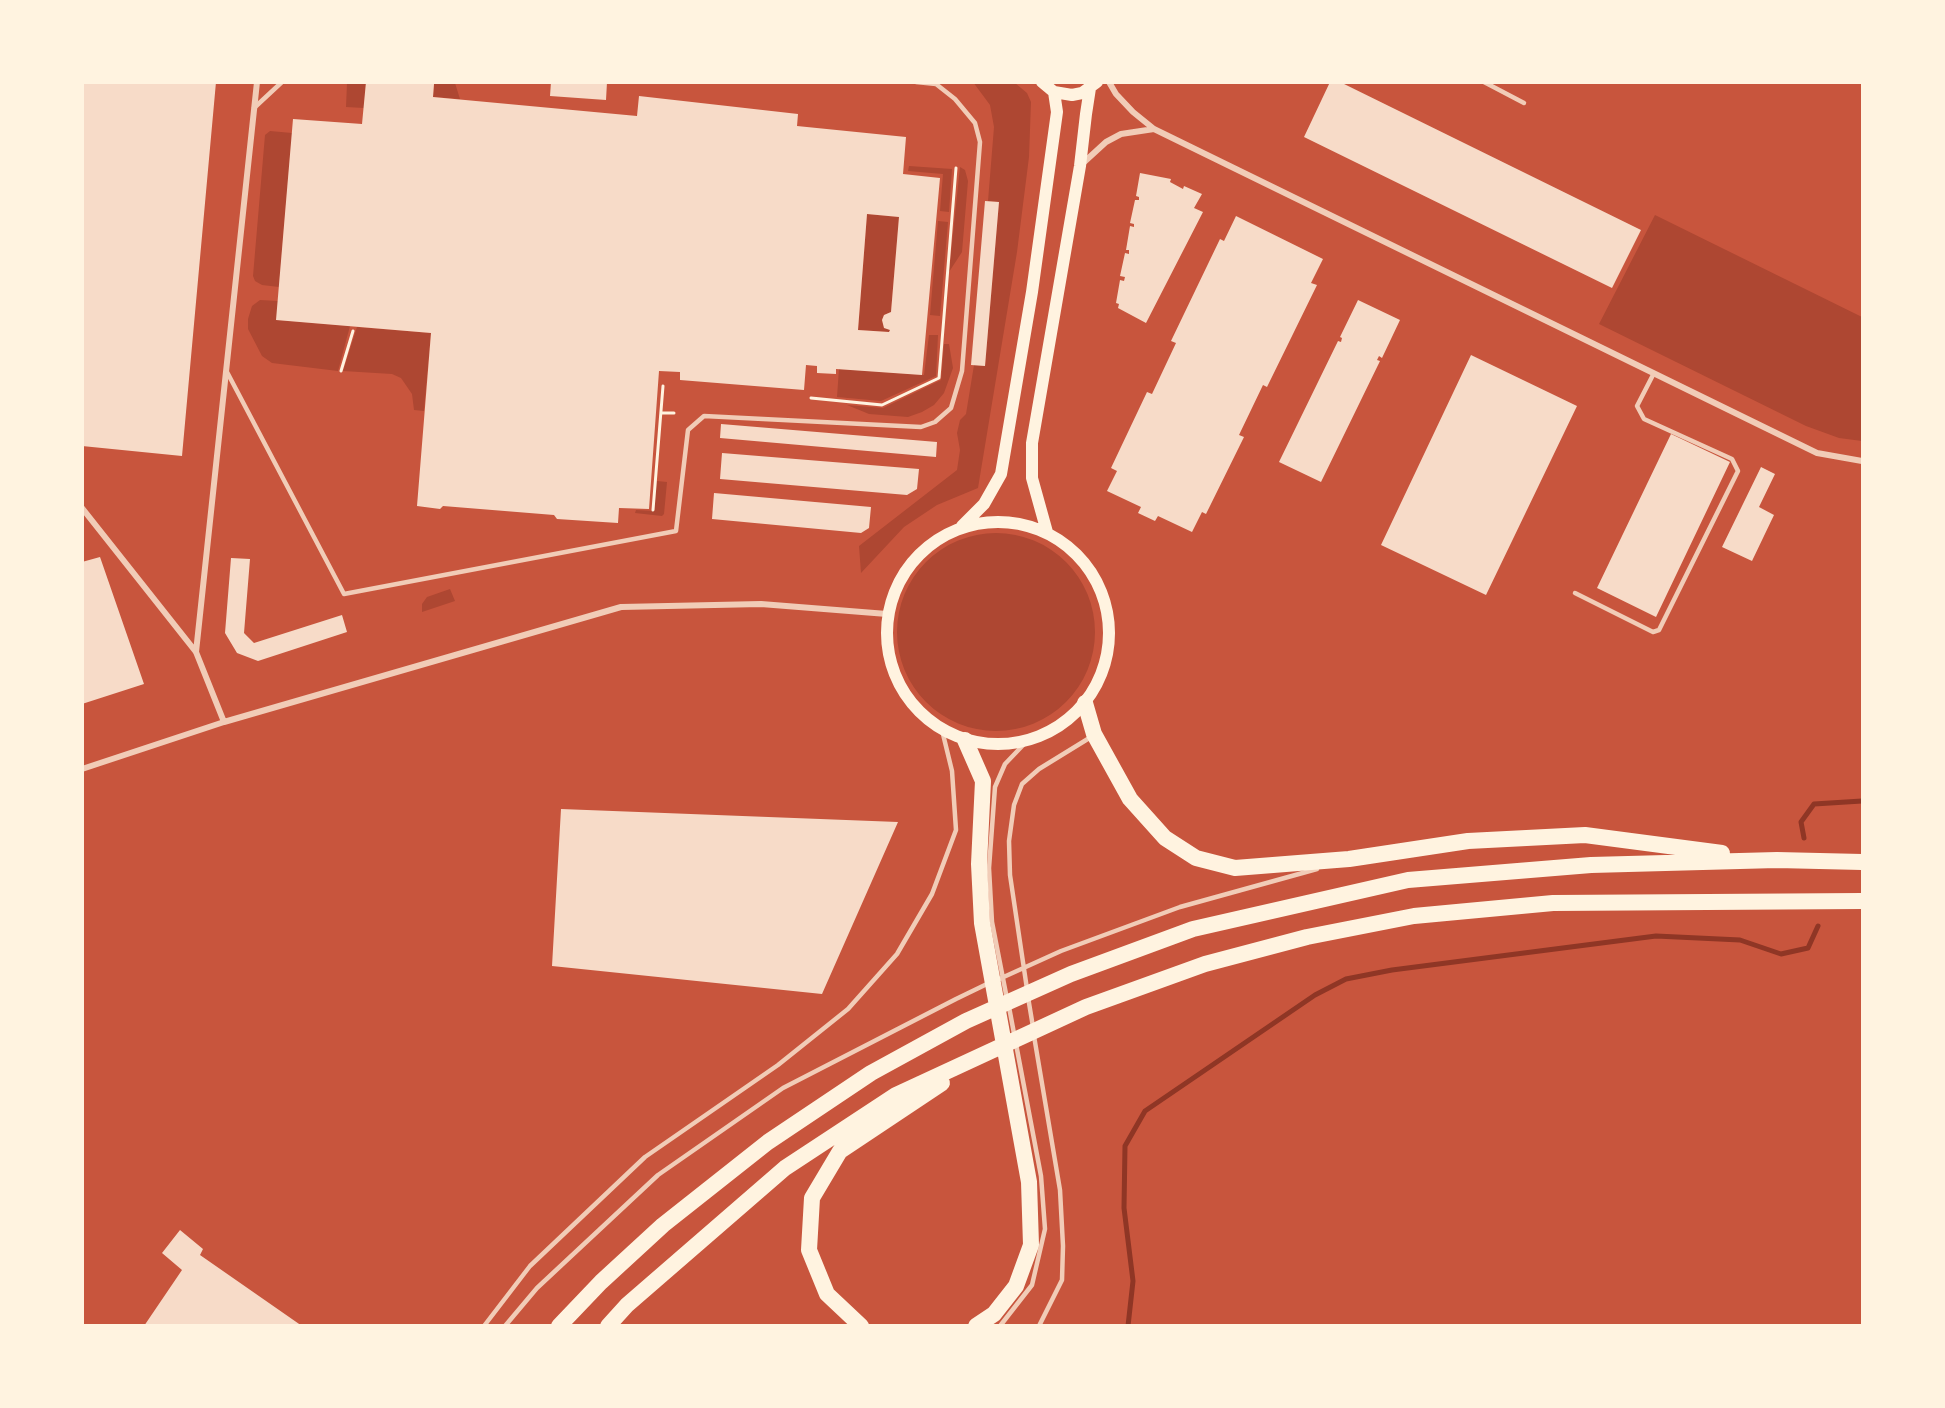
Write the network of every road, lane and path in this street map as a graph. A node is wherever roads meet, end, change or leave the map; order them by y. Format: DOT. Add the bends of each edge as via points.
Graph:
graph roads {
  1 [pos="257,82"];
  2 [pos="282,82"];
  3 [pos="916,82"];
  4 [pos="1042,82"];
  5 [pos="1109,82"];
  6 [pos="1484,82"];
  7 [pos="1094,86"];
  8 [pos="1054,92"];
  9 [pos="1524,103"];
  10 [pos="254,108"];
  11 [pos="1154,129"];
  12 [pos="1080,166"];
  13 [pos="956,168"];
  14 [pos="353,331"];
  15 [pos="226,370"];
  16 [pos="341,371"];
  17 [pos="1654,373"];
  18 [pos="663,386"];
  19 [pos="812,398"];
  20 [pos="661,413"];
  21 [pos="674,413"];
  22 [pos="1863,461"];
  23 [pos="82,508"];
  24 [pos="653,510"];
  25 [pos="962,526"];
  26 [pos="1047,532"];
  27 [pos="1575,593"];
  28 [pos="887,614"];
  29 [pos="196,652"];
  30 [pos="1084,703"];
  31 [pos="224,722"];
  32 [pos="942,729"];
  33 [pos="1094,734"];
  34 [pos="965,740"];
  35 [pos="1027,741"];
  36 [pos="82,769"];
  37 [pos="1348,859"];
  38 [pos="1776,860"];
  39 [pos="1863,862"];
  40 [pos="1863,901"];
  41 [pos="987,922"];
  42 [pos="978,1058"];
  43 [pos="1022,1110"];
  44 [pos="484,1326"];
  45 [pos="505,1326"];
  46 [pos="560,1326"];
  47 [pos="608,1326"];
  48 [pos="861,1326"];
  49 [pos="976,1326"];
  50 [pos="1000,1326"];
  51 [pos="1040,1326"];
  1 -- 10 [label="street"];
  2 -- 10 [label="lane"];
  3 -- 15 [label="lane" via="936,84 955,99 975,123 980,142 962,371 951,408 921,428 704,416 688,430 676,531 344,594"];
  4 -- 8 [label="main road"];
  5 -- 11 [label="street" via="1116,94"];
  6 -- 9 [label="lane"];
  7 -- 8 [label="main road" via="1072,95"];
  7 -- 12 [label="main road" via="1086,114"];
  8 -- 25 [label="main road" via="1057,112 1001,474 984,504"];
  10 -- 15 [label="street"];
  11 -- 12 [label="street" via="1121,134 1106,141"];
  11 -- 17 [label="street"];
  12 -- 26 [label="main road" via="1032,443 1032,478"];
  13 -- 19 [label="path" via="939,378 882,405"];
  14 -- 16 [label="path"];
  15 -- 29 [label="street"];
  17 -- 22 [label="street" via="1818,453"];
  17 -- 27 [label="lane" via="1637,406 1644,419 1732,459 1738,471 1659,630 1653,632"];
  18 -- 20 [label="path"];
  20 -- 21 [label="path"];
  20 -- 24 [label="path"];
  23 -- 29 [label="street"];
  25 -- 26 [label="main road" via="991,521 1020,523"];
  25 -- 28 [label="main road" via="935,540 913,560 896,585"];
  26 -- 30 [label="main road" via="1075,552 1095,578 1107,609 1109,642 1101,675"];
  28 -- 31 [label="street" via="761,604 621,607"];
  28 -- 32 [label="main road" via="887,648 897,680 915,708"];
  29 -- 31 [label="street"];
  30 -- 33 [label="highway"];
  30 -- 35 [label="main road" via="1068,720"];
  31 -- 36 [label="street"];
  32 -- 34 [label="main road"];
  32 -- 44 [label="lane" via="952,771 956,830 932,894 897,954 848,1009 778,1065 645,1157 530,1266"];
  33 -- 37 [label="highway" via="1130,799 1165,837 1196,858 1235,868"];
  33 -- 51 [label="lane" via="1022,784 1014,805 1010,841 1017,931 1060,1190 1062,1280"];
  34 -- 35 [label="main road" via="996,744"];
  34 -- 41 [label="highway" via="983,781 980,864"];
  35 -- 41 [label="lane" via="1005,764 995,787"];
  37 -- 38 [label="highway" via="1468,841 1585,835"];
  37 -- 45 [label="lane" via="1180,907 1061,951 956,999 783,1088 658,1175 537,1288"];
  38 -- 39 [label="highway"];
  38 -- 46 [label="highway" via="1592,864 1408,880 1193,929 1071,974 966,1021 871,1073 768,1142 663,1225"];
  40 -- 42 [label="highway" via="1553,903 1414,916 1307,937 1205,964 1086,1007"];
  41 -- 43 [label="highway"];
  42 -- 47 [label="highway" via="896,1095 785,1168 627,1305"];
  42 -- 48 [label="highway" via="840,1151 812,1198 809,1250 827,1294"];
  43 -- 49 [label="highway" via="1031,1245 1016,1286 994,1314"];
  43 -- 50 [label="lane" via="1041,1176 1045,1228 1032,1285"];
}
